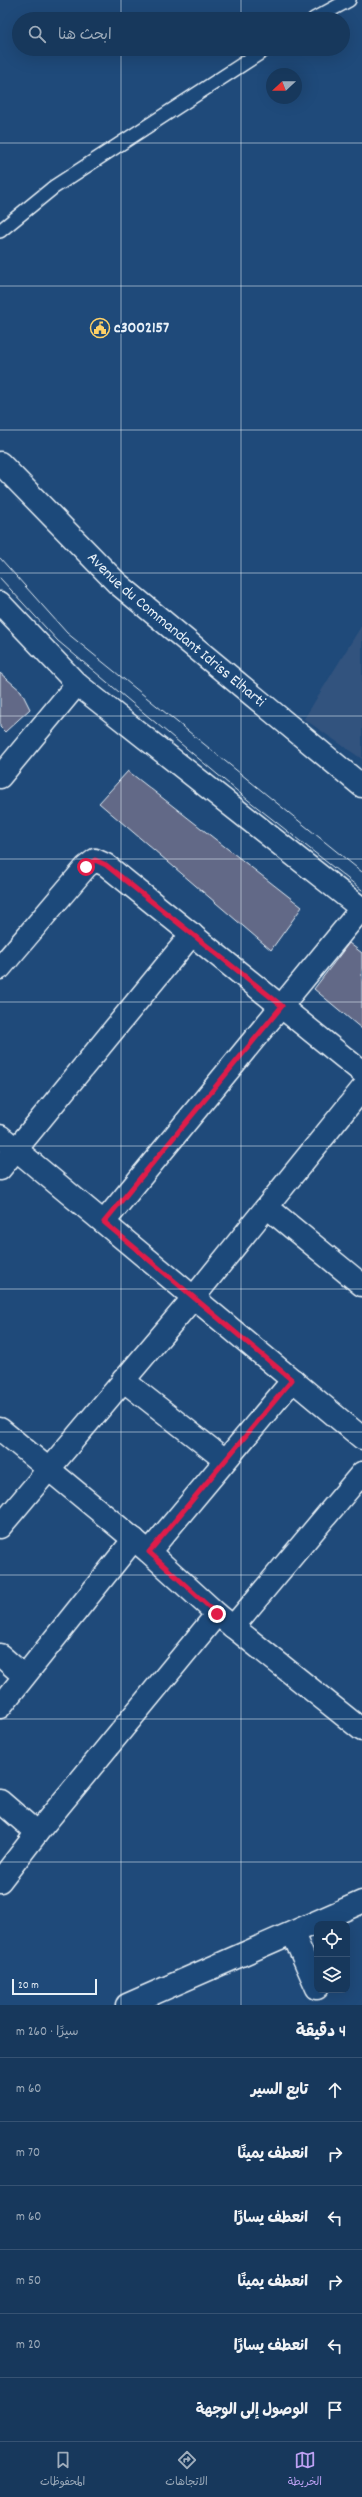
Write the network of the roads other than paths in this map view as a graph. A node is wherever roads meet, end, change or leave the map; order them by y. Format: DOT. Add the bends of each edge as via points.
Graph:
graph roads {
  1 [pos="349,0"];
  2 [pos="327,12"];
  3 [pos="255,56"];
  4 [pos="0,231"];
  5 [pos="0,463"];
  6 [pos="0,603"];
  7 [pos="77,684"];
  8 [pos="0,777"];
  9 [pos="362,786"];
  10 [pos="362,909"];
  11 [pos="192,934"];
  12 [pos="0,968"];
  13 [pos="282,1006"];
  14 [pos="362,1072"];
  15 [pos="362,1089"];
  16 [pos="0,1136"];
  17 [pos="16,1150"];
  18 [pos="0,1169"];
  19 [pos="267,1207"];
  20 [pos="104,1222"];
  21 [pos="362,1285"];
  22 [pos="194,1297"];
  23 [pos="124,1380"];
  24 [pos="292,1380"];
  25 [pos="0,1429"];
  26 [pos="362,1438"];
  27 [pos="225,1460"];
  28 [pos="48,1469"];
  29 [pos="362,1473"];
  30 [pos="0,1527"];
  31 [pos="141,1546"];
  32 [pos="225,1621"];
  33 [pos="0,1655"];
  34 [pos="24,1676"];
  35 [pos="0,1707"];
  36 [pos="362,1730"];
  37 [pos="0,1801"];
  38 [pos="37,1833"];
  39 [pos="0,1880"];
  40 [pos="362,1902"];
  41 [pos="293,1934"];
  42 [pos="314,1982"];
  43 [pos="319,1993"];
  44 [pos="127,2005"];
  45 [pos="324,2005"];
  1 -- 2 [label="lane"];
  3 -- 4 [label="lane" via="54,187"];
  5 -- 9 [label="street, Avenue du Commandant Idriss Elharti" via="116,583"];
  6 -- 7 [label="street"];
  7 -- 8 [label="street"];
  7 -- 10 [label="street"];
  10 -- 13 [label="street"];
  11 -- 12 [label="street" via="106,865 95,860 86,867"];
  11 -- 13 [label="street"];
  11 -- 17 [label="street"];
  13 -- 14 [label="street"];
  13 -- 20 [label="street"];
  15 -- 19 [label="street"];
  16 -- 17 [label="street"];
  17 -- 18 [label="street"];
  17 -- 20 [label="street"];
  19 -- 21 [label="street"];
  19 -- 22 [label="street"];
  20 -- 22 [label="street"];
  22 -- 23 [label="street"];
  22 -- 24 [label="street"];
  23 -- 27 [label="street"];
  23 -- 28 [label="street"];
  24 -- 26 [label="street"];
  24 -- 27 [label="street"];
  25 -- 28 [label="street"];
  27 -- 31 [label="street"];
  28 -- 30 [label="street"];
  28 -- 31 [label="street"];
  29 -- 32 [label="street"];
  31 -- 32 [label="street"];
  31 -- 34 [label="street"];
  32 -- 36 [label="street"];
  32 -- 38 [label="street"];
  33 -- 34 [label="street"];
  34 -- 35 [label="street"];
  37 -- 38 [label="street"];
  38 -- 39 [label="street"];
  40 -- 41 [label="street"];
  41 -- 42 [label="street"];
  41 -- 44 [label="street"];
  43 -- 45 [label="street"];
}
